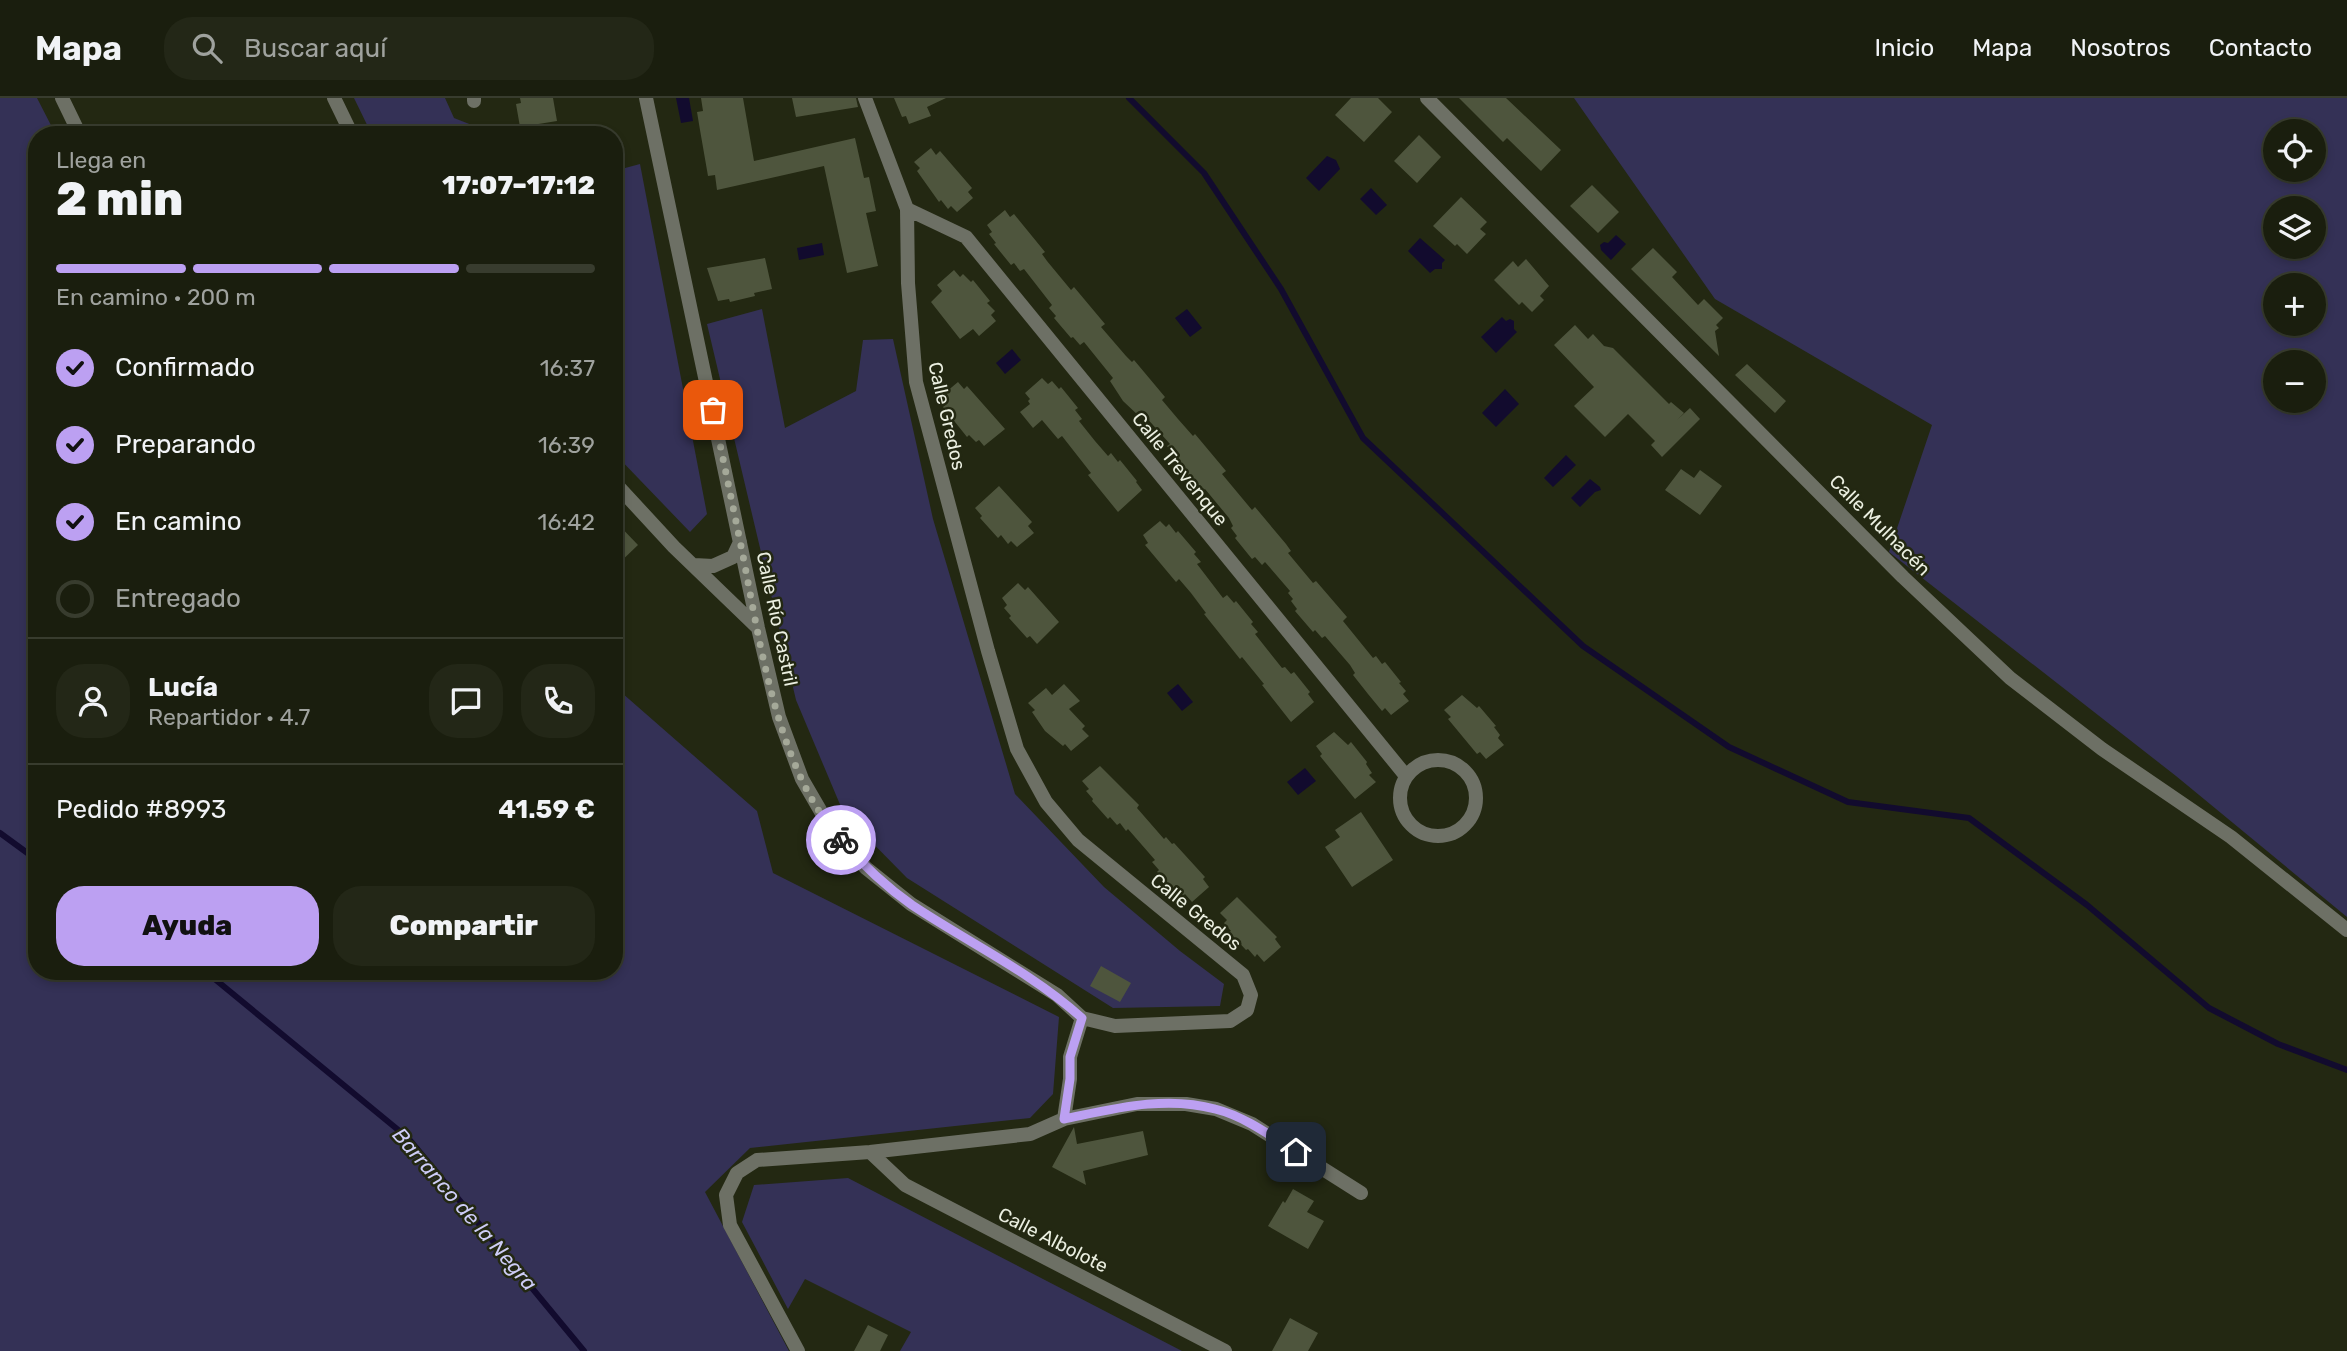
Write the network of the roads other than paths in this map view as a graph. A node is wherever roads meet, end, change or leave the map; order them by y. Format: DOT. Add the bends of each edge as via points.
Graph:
graph roads {
  1 [pos="62,98"];
  2 [pos="334,98"];
  3 [pos="646,98"];
  4 [pos="865,98"];
  5 [pos="1427,98"];
  6 [pos="76,126"];
  7 [pos="348,126"];
  8 [pos="907,209"];
  9 [pos="623,492"];
  10 [pos="740,541"];
  11 [pos="694,565"];
  12 [pos="758,628"];
  13 [pos="1406,776"];
  14 [pos="2347,930"];
  15 [pos="1082,1018"];
  16 [pos="1064,1119"];
  17 [pos="870,1152"];
  18 [pos="1362,1193"];
  19 [pos="798,1351"];
  20 [pos="1225,1351"];
  1 -- 6 [label="street"];
  2 -- 7 [label="street"];
  3 -- 10 [label="street, Calle Río Castril"];
  4 -- 8 [label="street, Calle Gredos"];
  5 -- 14 [label="street, Calle Mulhacén" via="1903,577 2010,678 2102,749 2231,837"];
  8 -- 13 [label="street, Calle Trevenque" via="966,237"];
  8 -- 15 [label="street, Calle Gredos" via="916,382 1017,749 1046,802 1078,841 1243,975 1251,995 1247,1010 1230,1021 1115,1026"];
  9 -- 11 [label="street"];
  10 -- 11 [label="street" via="733,557 713,566"];
  10 -- 12 [label="street, Calle Río Castril"];
  11 -- 12 [label="street"];
  12 -- 15 [label="street, Calle Río Castril" via="779,717 802,779 831,829 866,868 911,904 1057,995"];
  13 -- 13 [label="street" via="1399,802 1411,825 1434,836 1460,830 1468,821 1474,811 1475,787 1461,767 1439,759 1415,767"];
  15 -- 16 [label="street" via="1070,1057"];
  16 -- 17 [label="street" via="1030,1134"];
  16 -- 18 [label="street" via="1137,1104 1216,1109 1252,1125"];
  17 -- 19 [label="street" via="757,1160 737,1174 726,1195 730,1225"];
  17 -- 20 [label="street, Calle Albolote" via="905,1185"];
}
